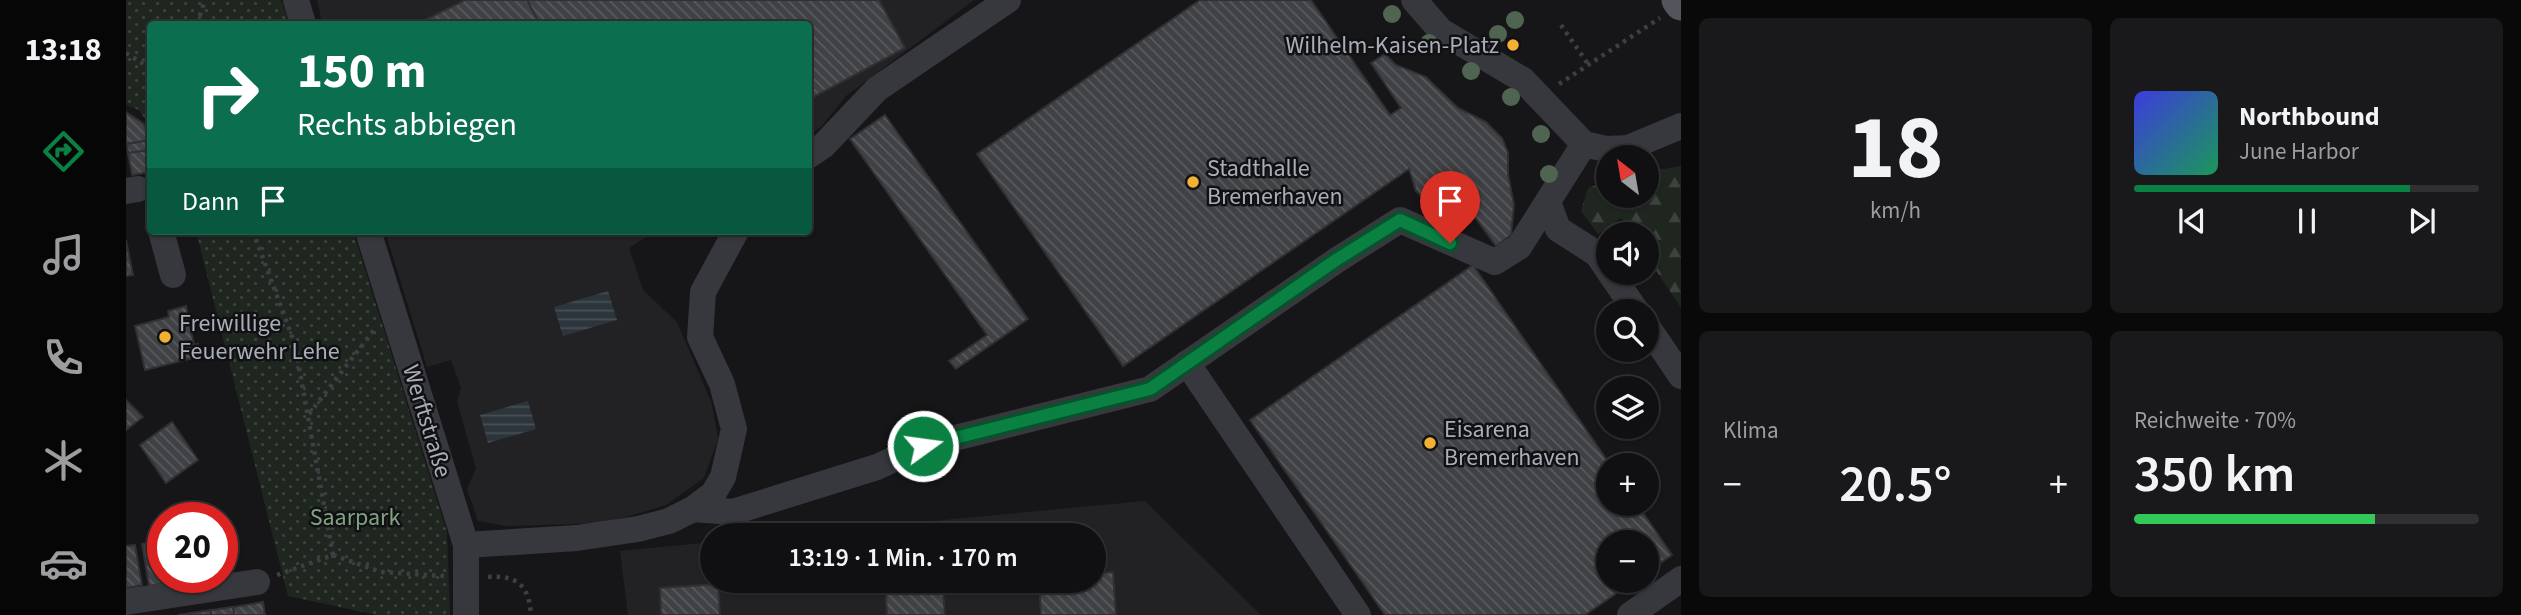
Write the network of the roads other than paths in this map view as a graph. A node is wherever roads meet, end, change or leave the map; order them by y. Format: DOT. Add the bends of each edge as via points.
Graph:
graph roads {
  1 [pos="296,0"];
  2 [pos="1008,0"];
  3 [pos="1414,0"];
  4 [pos="302,21"];
  5 [pos="1681,126"];
  6 [pos="1584,144"];
  7 [pos="816,151"];
  8 [pos="1548,202"];
  9 [pos="162,235"];
  10 [pos="369,235"];
  11 [pos="734,235"];
  12 [pos="1596,253"];
  13 [pos="173,275"];
  14 [pos="1659,344"];
  15 [pos="1187,363"];
  16 [pos="1681,376"];
  17 [pos="693,509"];
  18 [pos="466,545"];
  19 [pos="1681,579"];
  20 [pos="257,582"];
  21 [pos="140,606"];
  22 [pos="466,615"];
  23 [pos="1358,615"];
  24 [pos="1630,615"];
  1 -- 4 [label="street"];
  2 -- 7 [label="street" via="877,89"];
  3 -- 6 [label="street" via="1441,31 1523,80"];
  5 -- 6 [label="street" via="1628,148"];
  6 -- 8 [label="street"];
  8 -- 12 [label="street" via="1558,229"];
  8 -- 15 [label="street" via="1519,247 1496,262 1400,220"];
  9 -- 13 [label="street"];
  10 -- 18 [label="street, Werftstraße"];
  11 -- 17 [label="street" via="703,292 700,337 722,384 734,429 723,477 713,494"];
  14 -- 16 [label="street"];
  15 -- 17 [label="street" via="1150,389 923,446 877,467 733,512"];
  15 -- 23 [label="street"];
  17 -- 18 [label="street" via="638,529"];
  18 -- 22 [label="street, Werftstraße"];
  19 -- 24 [label="street"];
  20 -- 21 [label="street"];
}
